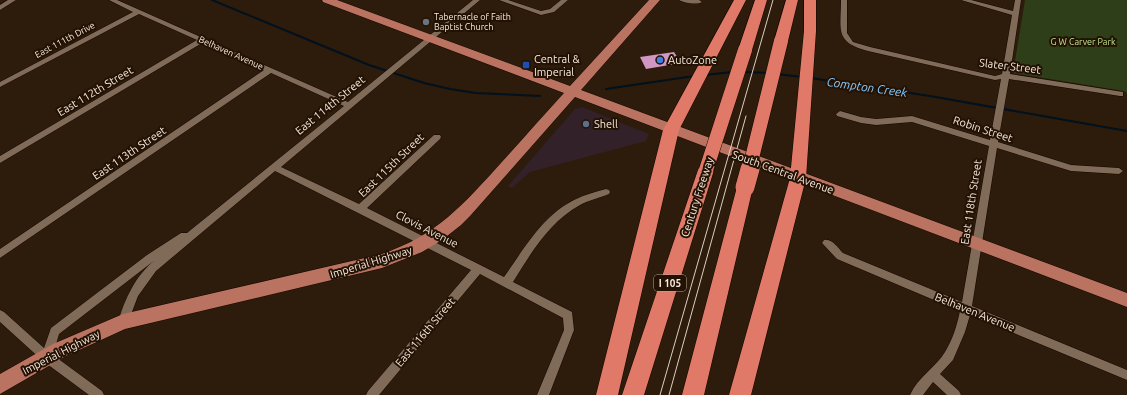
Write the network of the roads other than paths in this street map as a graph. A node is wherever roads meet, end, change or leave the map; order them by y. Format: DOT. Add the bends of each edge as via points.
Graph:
graph roads {
  1 [pos="13,0"];
  2 [pos="112,0"];
  3 [pos="327,0"];
  4 [pos="477,0"];
  5 [pos="502,0"];
  6 [pos="565,0"];
  7 [pos="655,0"];
  8 [pos="682,0"];
  9 [pos="740,0"];
  10 [pos="761,0"];
  11 [pos="792,0"];
  12 [pos="810,0"];
  13 [pos="844,0"];
  14 [pos="964,0"];
  15 [pos="1018,0"];
  16 [pos="699,2"];
  17 [pos="0,8"];
  18 [pos="138,12"];
  19 [pos="1016,14"];
  20 [pos="430,39"];
  21 [pos="202,40"];
  22 [pos="270,70"];
  23 [pos="1007,76"];
  24 [pos="0,85"];
  25 [pos="574,92"];
  26 [pos="1120,94"];
  27 [pos="349,105"];
  28 [pos="840,114"];
  29 [pos="671,130"];
  30 [pos="437,137"];
  31 [pos="993,144"];
  32 [pos="0,160"];
  33 [pos="274,167"];
  34 [pos="1119,171"];
  35 [pos="798,178"];
  36 [pos="606,192"];
  37 [pos="360,209"];
  38 [pos="197,229"];
  39 [pos="427,242"];
  40 [pos="827,243"];
  41 [pos="976,244"];
  42 [pos="0,254"];
  43 [pos="478,269"];
  44 [pos="506,283"];
  45 [pos="1127,300"];
  46 [pos="966,308"];
  47 [pos="0,314"];
  48 [pos="123,322"];
  49 [pos="47,356"];
  50 [pos="932,374"];
  51 [pos="1127,374"];
  52 [pos="0,385"];
  53 [pos="98,395"];
  54 [pos="372,395"];
  55 [pos="544,395"];
  56 [pos="607,395"];
  57 [pos="633,395"];
  58 [pos="693,395"];
  59 [pos="740,395"];
  60 [pos="916,395"];
  61 [pos="955,395"];
  1 -- 17 [label="street"];
  2 -- 18 [label="street, Belhaven Avenue"];
  3 -- 20 [label="main road, South Central Avenue"];
  4 -- 20 [label="street, East 114th Street"];
  5 -- 6 [label="street" via="541,12 552,11"];
  7 -- 25 [label="main road, Imperial Highway"];
  8 -- 16 [label="street"];
  9 -- 29 [label="highway"];
  10 -- 57 [label="highway, Century Freeway / I 105, bridge"];
  11 -- 58 [label="highway, bridge"];
  12 -- 35 [label="highway" via="810,32"];
  13 -- 23 [label="street, Slater Street" via="844,34 851,43 880,53 938,66 995,78"];
  14 -- 19 [label="street"];
  15 -- 19 [label="street, East 118th Street"];
  18 -- 21 [label="street, Belhaven Avenue"];
  18 -- 24 [label="street, East 111th Drive"];
  19 -- 23 [label="street, East 118th Street"];
  20 -- 25 [label="main road, South Central Avenue"];
  20 -- 27 [label="street, East 114th Street"];
  21 -- 22 [label="street, Belhaven Avenue"];
  21 -- 32 [label="street, East 112th Street"];
  22 -- 27 [label="street, Belhaven Avenue"];
  22 -- 42 [label="street, East 113th Street"];
  23 -- 26 [label="street, Slater Street"];
  23 -- 31 [label="street, East 118th Street"];
  25 -- 29 [label="main road, South Central Avenue"];
  25 -- 39 [label="main road, Imperial Highway" via="465,212 452,225"];
  27 -- 33 [label="street, East 114th Street"];
  28 -- 31 [label="street, Robin Street" via="876,122 912,119"];
  29 -- 35 [label="main road, South Central Avenue"];
  29 -- 56 [label="highway"];
  30 -- 37 [label="street, East 115th Street"];
  31 -- 34 [label="street, Robin Street" via="1071,168"];
  31 -- 41 [label="street, East 118th Street"];
  33 -- 37 [label="street, Clovis Avenue"];
  33 -- 38 [label="street, East 114th Street"];
  35 -- 41 [label="main road, South Central Avenue"];
  35 -- 59 [label="highway"];
  36 -- 44 [label="street" via="572,205 555,217"];
  37 -- 39 [label="street, Clovis Avenue"];
  38 -- 48 [label="street, East 114th Street" via="152,268 138,285 128,304"];
  38 -- 49 [label="street, East 114th Street" via="150,258 55,330"];
  39 -- 43 [label="street, Clovis Avenue"];
  39 -- 48 [label="main road, Imperial Highway" via="382,261"];
  40 -- 46 [label="street, Belhaven Avenue" via="840,256"];
  41 -- 45 [label="main road, South Central Avenue"];
  41 -- 46 [label="street, East 118th Street"];
  43 -- 44 [label="street, Clovis Avenue"];
  43 -- 54 [label="street, East 116th Street"];
  44 -- 55 [label="street, Clovis Avenue" via="568,315 569,330"];
  46 -- 50 [label="street, East 118th Street" via="960,332 948,356"];
  46 -- 51 [label="street, Belhaven Avenue"];
  47 -- 49 [label="street"];
  48 -- 49 [label="main road, Imperial Highway"];
  49 -- 52 [label="main road, Imperial Highway"];
  49 -- 53 [label="street"];
  50 -- 60 [label="street, East 118th Street"];
  50 -- 61 [label="street"];
}
